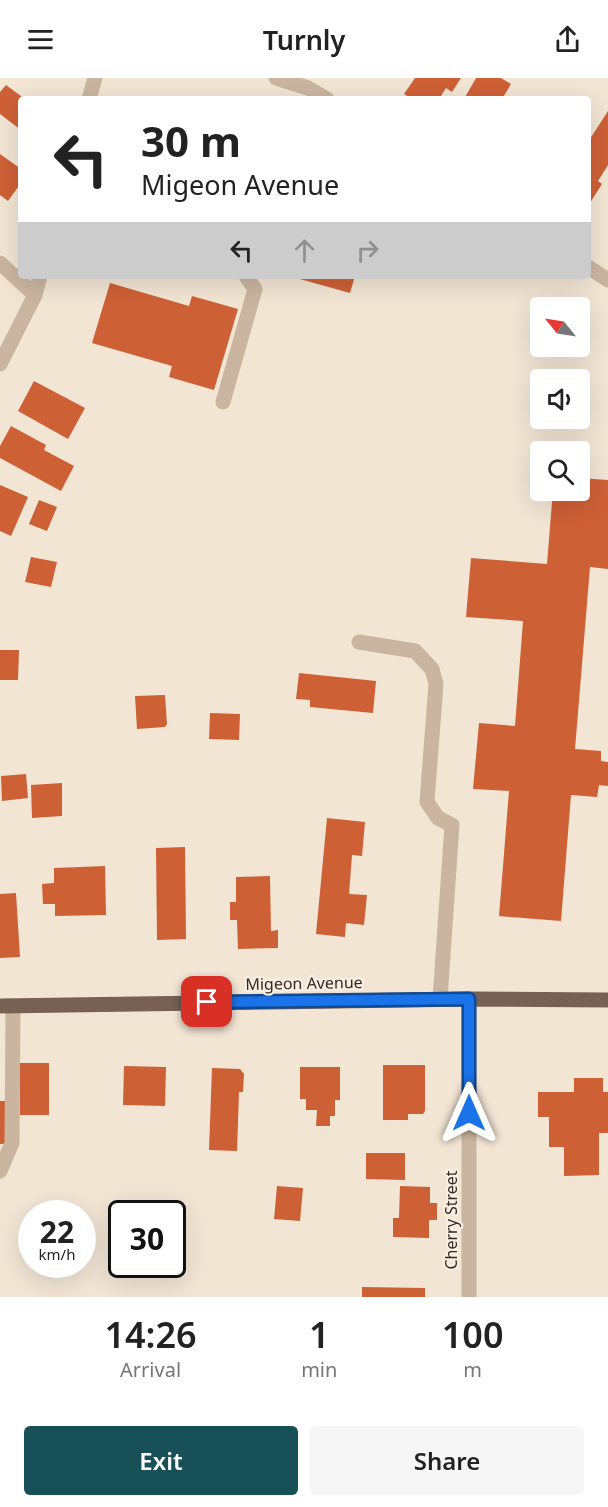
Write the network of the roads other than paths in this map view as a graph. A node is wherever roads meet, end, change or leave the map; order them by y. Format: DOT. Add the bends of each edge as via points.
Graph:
graph roads {
  1 [pos="94,78"];
  2 [pos="276,78"];
  3 [pos="301,93"];
  4 [pos="90,96"];
  5 [pos="0,263"];
  6 [pos="591,269"];
  7 [pos="18,279"];
  8 [pos="18,279"];
  9 [pos="39,279"];
  10 [pos="248,279"];
  11 [pos="608,280"];
  12 [pos="35,294"];
  13 [pos="0,364"];
  14 [pos="223,402"];
  15 [pos="359,642"];
  16 [pos="440,999"];
  17 [pos="469,999"];
  18 [pos="608,1000"];
  19 [pos="7,1006"];
  20 [pos="0,1171"];
  21 [pos="469,1297"];
  1 -- 4 [label="street"];
  2 -- 3 [label="street"];
  5 -- 8 [label="street"];
  6 -- 11 [label="street"];
  7 -- 12 [label="street"];
  9 -- 12 [label="street"];
  10 -- 14 [label="street" via="255,289"];
  12 -- 13 [label="street"];
  15 -- 16 [label="street" via="415,651 432,669 436,684 427,802 438,818 452,825"];
  16 -- 17 [label="main road, Migeon Avenue"];
  16 -- 19 [label="main road, Migeon Avenue"];
  17 -- 18 [label="main road, Migeon Avenue"];
  17 -- 21 [label="street, Cherry Street"];
  19 -- 20 [label="street" via="12,1143"];
}
